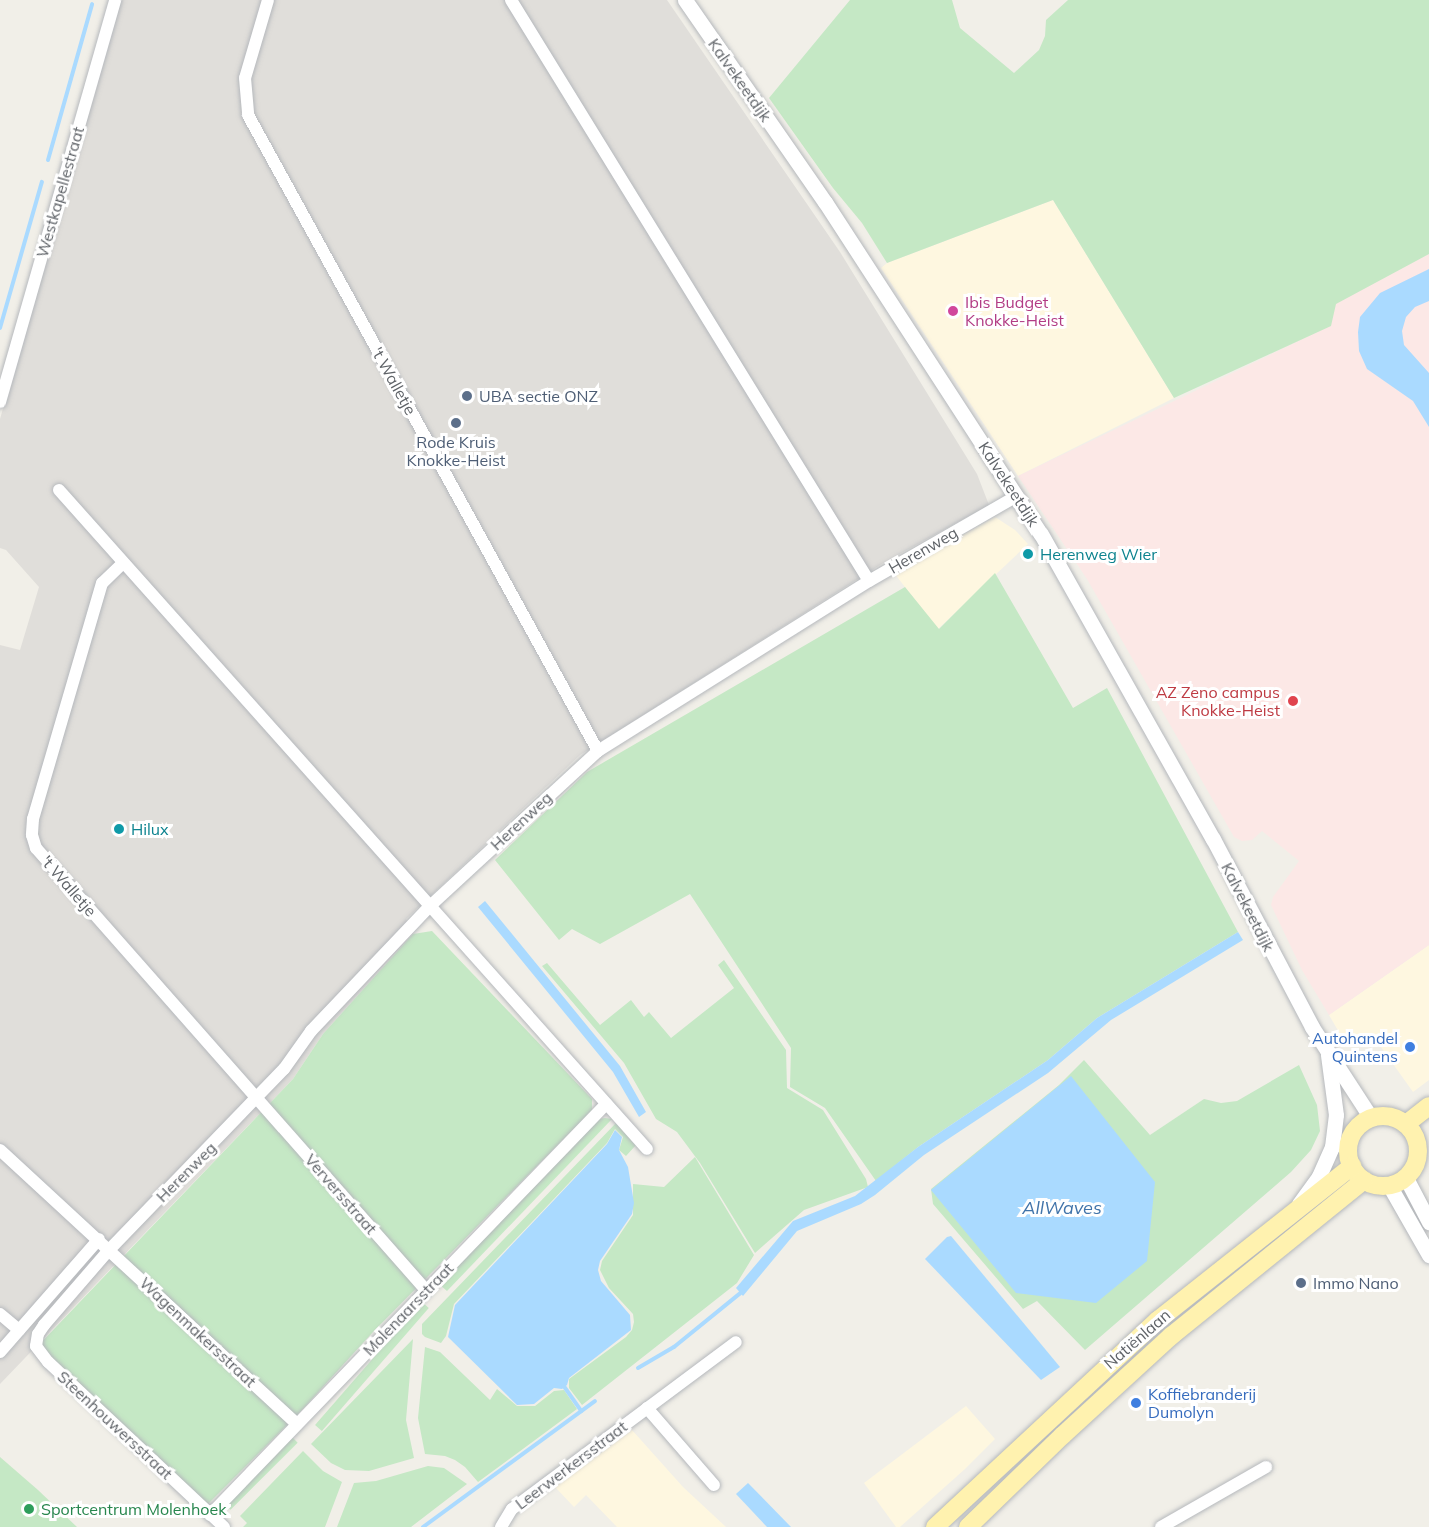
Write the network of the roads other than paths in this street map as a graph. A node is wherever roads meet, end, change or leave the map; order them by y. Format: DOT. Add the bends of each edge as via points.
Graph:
graph roads {
  1 [pos="115,0"];
  2 [pos="268,0"];
  3 [pos="511,0"];
  4 [pos="685,0"];
  5 [pos="2,384"];
  6 [pos="0,402"];
  7 [pos="59,490"];
  8 [pos="1017,496"];
  9 [pos="123,563"];
  10 [pos="869,581"];
  11 [pos="597,751"];
  12 [pos="430,906"];
  13 [pos="1328,1055"];
  14 [pos="256,1098"];
  15 [pos="606,1104"];
  16 [pos="1429,1106"];
  17 [pos="1371,1118"];
  18 [pos="1417,1131"];
  19 [pos="647,1149"];
  20 [pos="0,1150"];
  21 [pos="1358,1173"];
  22 [pos="1398,1182"];
  23 [pos="1294,1210"];
  24 [pos="1429,1222"];
  25 [pos="99,1239"];
  26 [pos="110,1250"];
  27 [pos="1429,1255"];
  28 [pos="426,1290"];
  29 [pos="0,1314"];
  30 [pos="19,1330"];
  31 [pos="736,1342"];
  32 [pos="36,1346"];
  33 [pos="0,1352"];
  34 [pos="647,1408"];
  35 [pos="297,1424"];
  36 [pos="1266,1467"];
  37 [pos="714,1485"];
  38 [pos="210,1515"];
  39 [pos="224,1527"];
  40 [pos="501,1527"];
  41 [pos="935,1527"];
  42 [pos="968,1527"];
  43 [pos="1161,1527"];
  1 -- 5 [label="street, Westkapellestraat"];
  2 -- 11 [label="street, 't Walletje" via="245,78 248,115"];
  3 -- 10 [label="street"];
  4 -- 8 [label="street, Kalvekeetdijk" via="825,202"];
  5 -- 6 [label="street, Westkapellestraat"];
  7 -- 9 [label="street"];
  8 -- 10 [label="street, Herenweg"];
  8 -- 13 [label="street, Kalvekeetdijk" via="1213,839"];
  9 -- 12 [label="street"];
  9 -- 14 [label="street, 't Walletje" via="102,583 33,819 32,835 36,848 50,866"];
  10 -- 11 [label="street, Herenweg"];
  11 -- 12 [label="street, Herenweg"];
  12 -- 14 [label="street, Herenweg" via="310,1031 284,1070"];
  12 -- 15 [label="street"];
  13 -- 17 [label="street, Kalvekeetdijk"];
  13 -- 23 [label="street, Kalvekeetdijk" via="1336,1115 1332,1148 1319,1176"];
  14 -- 26 [label="street, Herenweg"];
  14 -- 28 [label="street, Verversstraat"];
  15 -- 19 [label="street"];
  15 -- 28 [label="street, Molenaarsstraat"];
  16 -- 18 [label="main road"];
  17 -- 18 [label="main road" via="1386,1116"];
  17 -- 21 [label="main road" via="1351,1138 1348,1152"];
  18 -- 22 [label="main road" via="1416,1164"];
  20 -- 25 [label="street"];
  21 -- 22 [label="main road" via="1376,1185"];
  21 -- 23 [label="main road, Natiënlaan"];
  21 -- 42 [label="main road, Natiënlaan" via="1171,1336"];
  22 -- 24 [label="street"];
  22 -- 27 [label="street"];
  23 -- 41 [label="main road, Natiënlaan" via="1158,1320"];
  25 -- 26 [label="street, Wagenmakersstraat"];
  25 -- 30 [label="street"];
  26 -- 32 [label="street, Herenweg" via="44,1325"];
  26 -- 35 [label="street, Wagenmakersstraat"];
  28 -- 35 [label="street, Molenaarsstraat"];
  29 -- 30 [label="street"];
  30 -- 33 [label="street"];
  31 -- 34 [label="street, Leerwerkersstraat"];
  32 -- 38 [label="street, Steenhouwersstraat" via="48,1362"];
  34 -- 37 [label="street"];
  34 -- 40 [label="street, Leerwerkersstraat" via="512,1509"];
  35 -- 38 [label="street, Molenaarsstraat"];
  36 -- 43 [label="street"];
  38 -- 39 [label="street, Steenhouwersstraat"];
}
